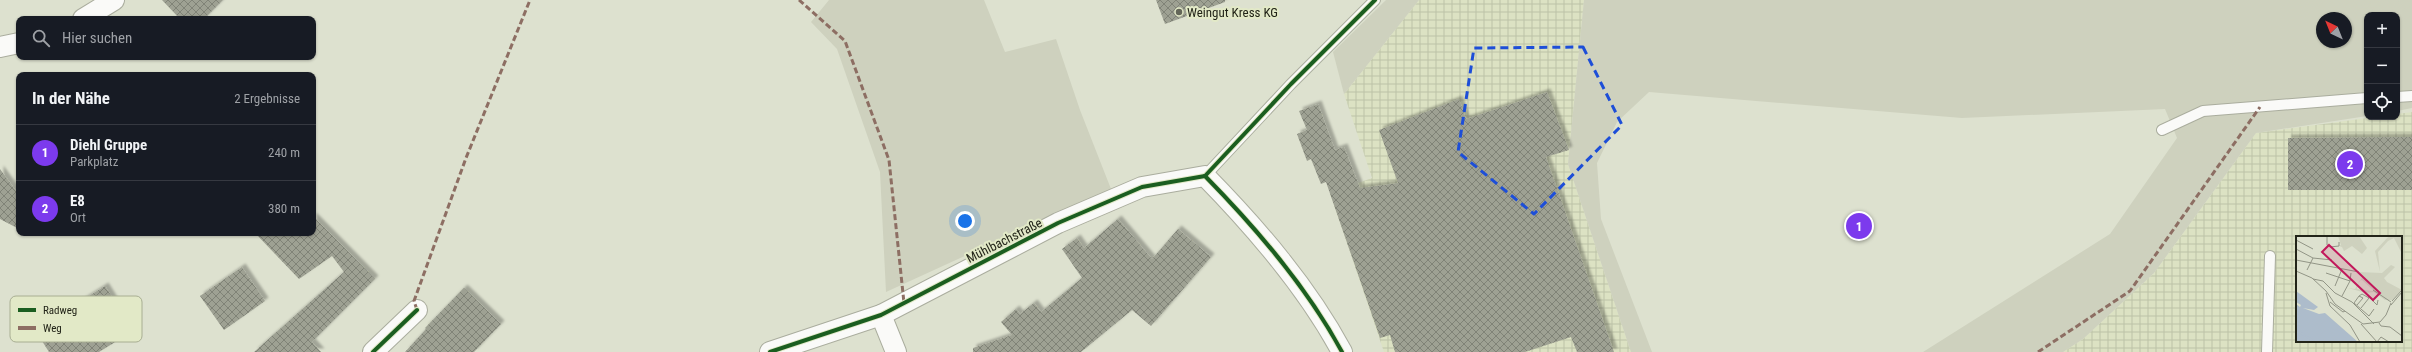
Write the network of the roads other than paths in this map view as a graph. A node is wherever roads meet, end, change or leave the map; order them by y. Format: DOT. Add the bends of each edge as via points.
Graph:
graph roads {
  1 [pos="114,0"];
  2 [pos="1375,0"];
  3 [pos="88,16"];
  4 [pos="16,43"];
  5 [pos="0,47"];
  6 [pos="2412,96"];
  7 [pos="2400,97"];
  8 [pos="2364,98"];
  9 [pos="2162,130"];
  10 [pos="1205,176"];
  11 [pos="2270,256"];
  12 [pos="417,310"];
  13 [pos="881,315"];
  14 [pos="373,352"];
  15 [pos="770,352"];
  16 [pos="896,352"];
  17 [pos="1342,352"];
  18 [pos="2267,352"];
  1 -- 3 [label="street"];
  2 -- 10 [label="lane"];
  4 -- 5 [label="street"];
  6 -- 7 [label="lane"];
  8 -- 9 [label="lane" via="2203,110"];
  10 -- 13 [label="street, Mühlbachstraße" via="1135,190 1058,223"];
  10 -- 17 [label="street" via="1240,211 1324,318"];
  11 -- 18 [label="lane"];
  12 -- 14 [label="street"];
  13 -- 15 [label="street, Mühlbachstraße"];
  13 -- 16 [label="street"];
}
